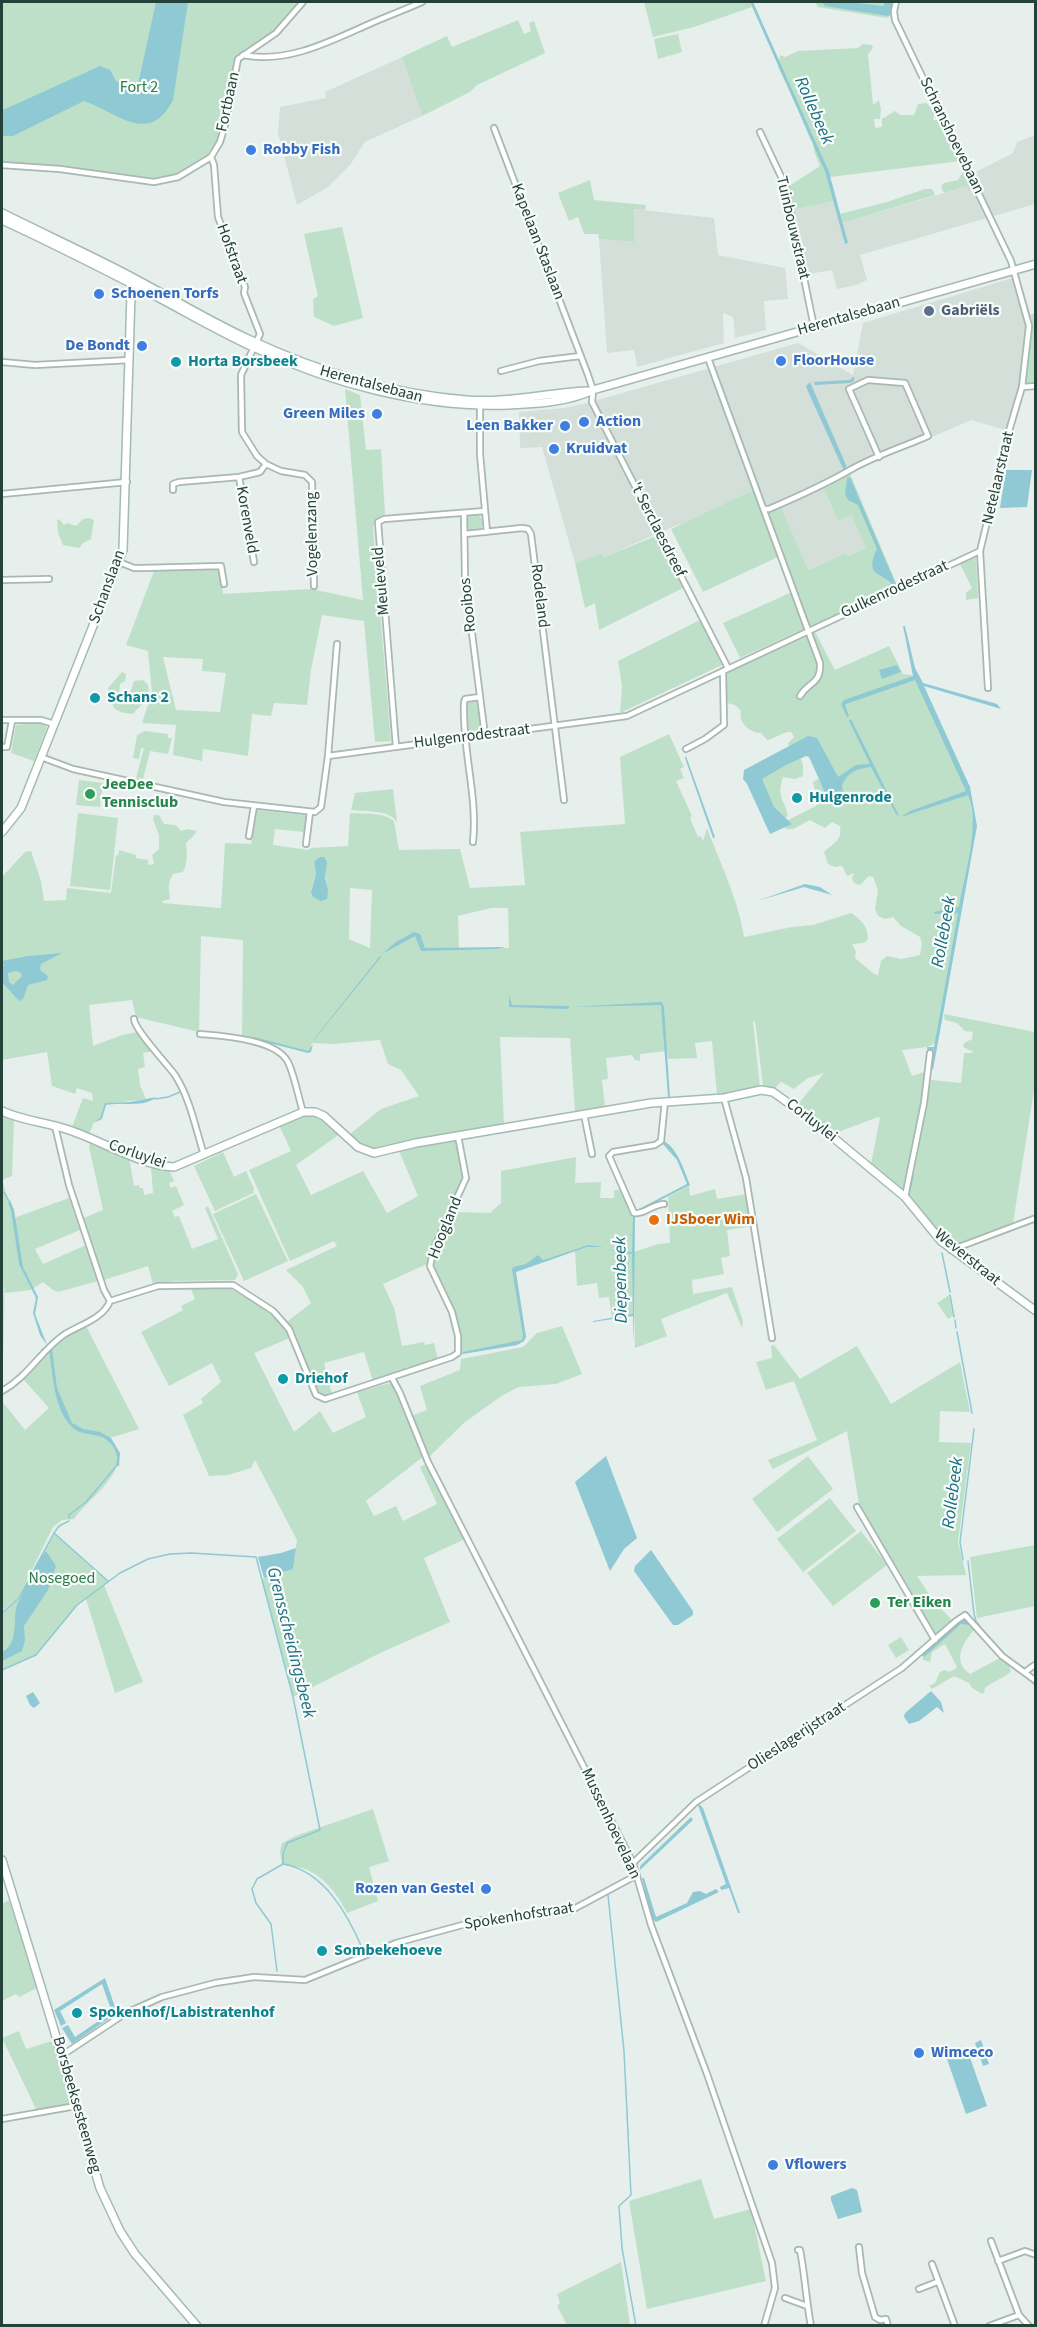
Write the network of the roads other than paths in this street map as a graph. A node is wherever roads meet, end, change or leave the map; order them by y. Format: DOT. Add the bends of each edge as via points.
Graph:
graph roads {
  1 [pos="303,2"];
  2 [pos="422,2"];
  3 [pos="896,2"];
  4 [pos="243,55"];
  5 [pos="494,128"];
  6 [pos="760,132"];
  7 [pos="211,157"];
  8 [pos="2,165"];
  9 [pos="2,213"];
  10 [pos="2,219"];
  11 [pos="1035,264"];
  12 [pos="1013,271"];
  13 [pos="136,283"];
  14 [pos="814,327"];
  15 [pos="255,345"];
  16 [pos="580,356"];
  17 [pos="708,357"];
  18 [pos="130,360"];
  19 [pos="2,362"];
  20 [pos="501,371"];
  21 [pos="1035,386"];
  22 [pos="1022,387"];
  23 [pos="593,390"];
  24 [pos="480,403"];
  25 [pos="879,457"];
  26 [pos="266,464"];
  27 [pos="239,477"];
  28 [pos="127,482"];
  29 [pos="173,490"];
  30 [pos="2,494"];
  31 [pos="764,509"];
  32 [pos="485,511"];
  33 [pos="464,513"];
  34 [pos="487,532"];
  35 [pos="465,534"];
  36 [pos="980,551"];
  37 [pos="120,562"];
  38 [pos="254,562"];
  39 [pos="49,579"];
  40 [pos="2,580"];
  41 [pos="224,584"];
  42 [pos="314,586"];
  43 [pos="809,630"];
  44 [pos="337,644"];
  45 [pos="725,670"];
  46 [pos="988,688"];
  47 [pos="800,696"];
  48 [pos="480,697"];
  49 [pos="2,720"];
  50 [pos="12,721"];
  51 [pos="54,724"];
  52 [pos="555,727"];
  53 [pos="485,736"];
  54 [pos="464,738"];
  55 [pos="2,747"];
  56 [pos="396,747"];
  57 [pos="686,749"];
  58 [pos="328,756"];
  59 [pos="41,757"];
  60 [pos="564,800"];
  61 [pos="254,806"];
  62 [pos="310,812"];
  63 [pos="2,832"];
  64 [pos="249,836"];
  65 [pos="473,842"];
  66 [pos="306,844"];
  67 [pos="134,1018"];
  68 [pos="200,1034"];
  69 [pos="930,1053"];
  70 [pos="724,1098"];
  71 [pos="665,1101"];
  72 [pos="2,1110"];
  73 [pos="303,1112"];
  74 [pos="584,1114"];
  75 [pos="55,1126"];
  76 [pos="458,1136"];
  77 [pos="592,1154"];
  78 [pos="204,1155"];
  79 [pos="905,1197"];
  80 [pos="664,1204"];
  81 [pos="1035,1218"];
  82 [pos="951,1250"];
  83 [pos="110,1301"];
  84 [pos="1035,1311"];
  85 [pos="772,1338"];
  86 [pos="392,1378"];
  87 [pos="2,1390"];
  88 [pos="857,1507"];
  89 [pos="935,1640"];
  90 [pos="1035,1664"];
  91 [pos="1025,1672"];
  92 [pos="1035,1681"];
  93 [pos="2,1860"];
  94 [pos="633,1863"];
  95 [pos="637,1875"];
  96 [pos="62,2056"];
  97 [pos="76,2106"];
  98 [pos="2,2119"];
  99 [pos="991,2241"];
  100 [pos="859,2247"];
  101 [pos="798,2250"];
  102 [pos="1035,2255"];
  103 [pos="998,2261"];
  104 [pos="932,2264"];
  105 [pos="937,2282"];
  106 [pos="919,2289"];
  107 [pos="785,2298"];
  108 [pos="807,2306"];
  109 [pos="1018,2315"];
  110 [pos="197,2325"];
  111 [pos="764,2325"];
  112 [pos="811,2325"];
  113 [pos="888,2325"];
  114 [pos="955,2325"];
  115 [pos="989,2325"];
  116 [pos="1032,2325"];
  1 -- 4 [label="street, Fortbaan" via="276,33"];
  2 -- 4 [label="street" via="308,49 276,56"];
  3 -- 12 [label="street, Schranshoevebaan" via="895,20"];
  4 -- 7 [label="street, Fortbaan" via="236,66 220,142"];
  5 -- 16 [label="street, Kapelaan Staslaan"];
  6 -- 14 [label="street, Tuinbouwstraat" via="786,188"];
  7 -- 8 [label="street" via="178,177 154,182"];
  7 -- 15 [label="street, Hofstraat" via="218,217 260,334"];
  9 -- 13 [label="street, Herentalsebaan"];
  10 -- 13 [label="street, Herentalsebaan" via="10,228"];
  11 -- 12 [label="street, Herentalsebaan"];
  12 -- 14 [label="street, Herentalsebaan"];
  12 -- 22 [label="street, Netelaarstraat" via="1029,326"];
  13 -- 15 [label="street, Herentalsebaan"];
  13 -- 18 [label="street, Schanslaan" via="131,294"];
  14 -- 17 [label="street, Herentalsebaan"];
  15 -- 24 [label="street, Herentalsebaan" via="389,388"];
  15 -- 26 [label="street" via="241,375 241,423 247,442"];
  16 -- 20 [label="street"];
  16 -- 23 [label="street, Kapelaan Staslaan"];
  17 -- 23 [label="street, Herentalsebaan"];
  17 -- 31 [label="street"];
  18 -- 19 [label="street" via="35,365"];
  18 -- 28 [label="street, Schanslaan"];
  21 -- 22 [label="street"];
  22 -- 36 [label="street, Netelaarstraat"];
  23 -- 24 [label="street, Herentalsebaan"];
  23 -- 45 [label="street, 't Serclaesdreef" via="592,402"];
  24 -- 32 [label="street"];
  25 -- 25 [label="street" via="928,436 905,383 868,380 849,389"];
  25 -- 31 [label="street" via="820,488"];
  26 -- 27 [label="street, Korenveld" via="260,472"];
  26 -- 42 [label="street, Vogelenzang" via="305,475 312,482"];
  27 -- 29 [label="street, Korenveld" via="179,482 173,484"];
  27 -- 38 [label="street, Korenveld"];
  28 -- 30 [label="street"];
  28 -- 37 [label="street, Schanslaan"];
  31 -- 43 [label="street"];
  32 -- 33 [label="street, Meuleveld"];
  32 -- 34 [label="street"];
  33 -- 35 [label="street, Rooibos"];
  33 -- 56 [label="street, Meuleveld" via="378,522"];
  34 -- 35 [label="street, Rodeland"];
  34 -- 52 [label="street, Rodeland" via="522,528 531,534"];
  35 -- 48 [label="street, Rooibos" via="465,578"];
  36 -- 43 [label="street, Gulkenrodestraat"];
  36 -- 46 [label="street, Netelaarstraat"];
  37 -- 41 [label="street" via="134,568 221,566"];
  37 -- 51 [label="street, Schanslaan"];
  39 -- 40 [label="street"];
  43 -- 45 [label="street, Gulkenrodestraat"];
  43 -- 47 [label="street" via="820,672"];
  44 -- 58 [label="street"];
  45 -- 52 [label="street, Hulgenrodestraat" via="627,716"];
  45 -- 57 [label="street" via="724,725"];
  48 -- 53 [label="street, Rooibos"];
  48 -- 54 [label="street" via="464,701"];
  49 -- 50 [label="street"];
  50 -- 51 [label="street" via="41,720"];
  50 -- 55 [label="street" via="9,743"];
  51 -- 59 [label="street, Schanslaan"];
  52 -- 53 [label="street, Hulgenrodestraat"];
  52 -- 60 [label="street, Rodeland"];
  53 -- 54 [label="street, Hulgenrodestraat"];
  54 -- 56 [label="street, Hulgenrodestraat"];
  54 -- 65 [label="street" via="475,825"];
  56 -- 58 [label="street, Hulgenrodestraat"];
  58 -- 62 [label="street" via="321,807"];
  59 -- 61 [label="street" via="73,769"];
  59 -- 63 [label="street, Schanslaan" via="21,808"];
  61 -- 62 [label="street"];
  61 -- 64 [label="street"];
  62 -- 66 [label="street"];
  67 -- 78 [label="street" via="136,1027 180,1083"];
  68 -- 73 [label="street" via="250,1040 282,1056 289,1065"];
  69 -- 79 [label="street"];
  70 -- 71 [label="street, Corluylei"];
  70 -- 79 [label="street, Corluylei" via="761,1090 773,1092"];
  70 -- 85 [label="street" via="746,1178"];
  71 -- 74 [label="street, Corluylei"];
  71 -- 80 [label="street" via="661,1141 609,1156 634,1213"];
  72 -- 75 [label="street, Corluylei"];
  73 -- 76 [label="street, Corluylei" via="324,1116 358,1147 374,1153"];
  73 -- 78 [label="street, Corluylei"];
  74 -- 76 [label="street, Corluylei"];
  74 -- 77 [label="street"];
  75 -- 78 [label="street, Corluylei" via="161,1166 180,1166"];
  75 -- 83 [label="street" via="74,1203"];
  76 -- 86 [label="street, Hoogland" via="466,1178 434,1248 430,1266 452,1312 458,1353"];
  79 -- 82 [label="street, Weverstraat"];
  81 -- 82 [label="street"];
  82 -- 84 [label="street, Weverstraat"];
  83 -- 86 [label="street" via="158,1286 233,1286 284,1321 320,1398"];
  83 -- 87 [label="street" via="103,1311 52,1344 22,1376"];
  86 -- 94 [label="street, Mussenhoevelaan" via="428,1462"];
  88 -- 89 [label="street"];
  89 -- 91 [label="street, Olieslagerijstraat" via="965,1615 1002,1656"];
  89 -- 94 [label="street, Olieslagerijstraat" via="902,1668 696,1802"];
  90 -- 91 [label="street"];
  91 -- 92 [label="street"];
  93 -- 96 [label="street, Borsbeeksesteenweg"];
  94 -- 95 [label="street, Mussenhoevelaan"];
  95 -- 96 [label="street, Spokenhofstraat" via="570,1911 477,1921 396,1943 305,1980 254,1977 162,1997 118,2018"];
  95 -- 111 [label="street, Mussenhoevelaan" via="651,1925 708,2074 772,2263 775,2288"];
  96 -- 97 [label="street, Borsbeeksesteenweg"];
  97 -- 98 [label="street"];
  97 -- 110 [label="street, Borsbeeksesteenweg" via="100,2188 120,2231"];
  99 -- 103 [label="street"];
  100 -- 113 [label="street" via="875,2317 886,2319"];
  101 -- 108 [label="street"];
  102 -- 103 [label="street" via="1025,2251"];
  103 -- 109 [label="street"];
  104 -- 105 [label="street"];
  105 -- 106 [label="street"];
  105 -- 114 [label="street"];
  107 -- 108 [label="street"];
  108 -- 112 [label="street"];
  109 -- 115 [label="street"];
  109 -- 116 [label="street"];
}
